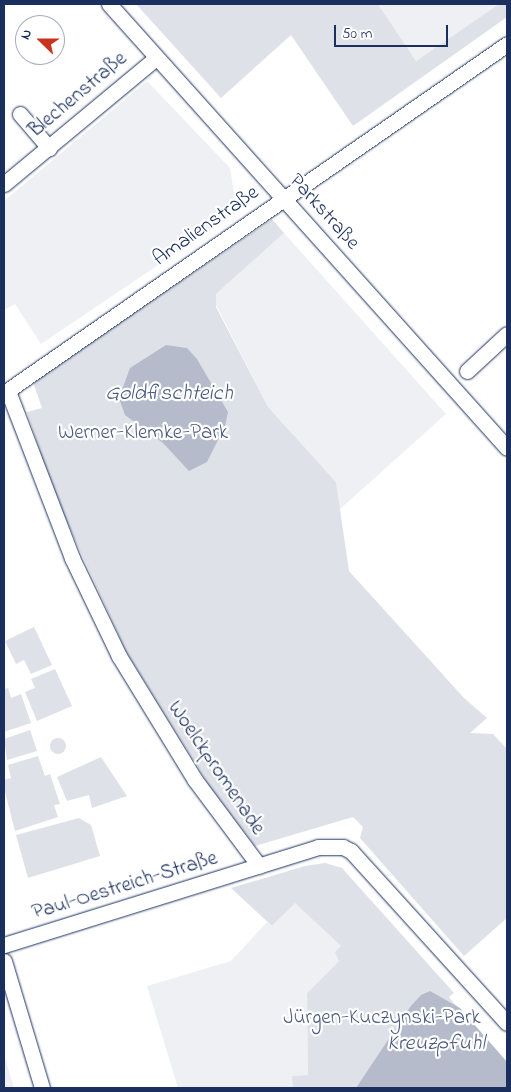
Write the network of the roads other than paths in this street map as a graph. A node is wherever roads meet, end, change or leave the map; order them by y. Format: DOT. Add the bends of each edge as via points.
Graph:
graph roads {
  1 [pos="109,4"];
  2 [pos="507,44"];
  3 [pos="156,58"];
  4 [pos="20,114"];
  5 [pos="49,148"];
  6 [pos="4,184"];
  7 [pos="283,198"];
  8 [pos="507,334"];
  9 [pos="467,371"];
  10 [pos="6,392"];
  11 [pos="507,448"];
  12 [pos="259,866"];
  13 [pos="4,945"];
  14 [pos="4,961"];
  15 [pos="507,1024"];
  16 [pos="42,1088"];
  1 -- 3 [label="street, Parkstraße"];
  2 -- 7 [label="street, Amalienstraße"];
  3 -- 5 [label="street, Blechenstraße"];
  3 -- 7 [label="street, Parkstraße"];
  4 -- 5 [label="street"];
  5 -- 6 [label="street, Blechenstraße"];
  7 -- 10 [label="street, Amalienstraße"];
  7 -- 11 [label="street, Parkstraße"];
  8 -- 9 [label="street"];
  10 -- 12 [label="street, Woelckpromenade" via="72,558 120,656 195,780"];
  12 -- 13 [label="street, Paul-Oestreich-Straße"];
  12 -- 15 [label="street, Woelckpromenade" via="318,848 334,846 351,851"];
  14 -- 16 [label="street"];
}
